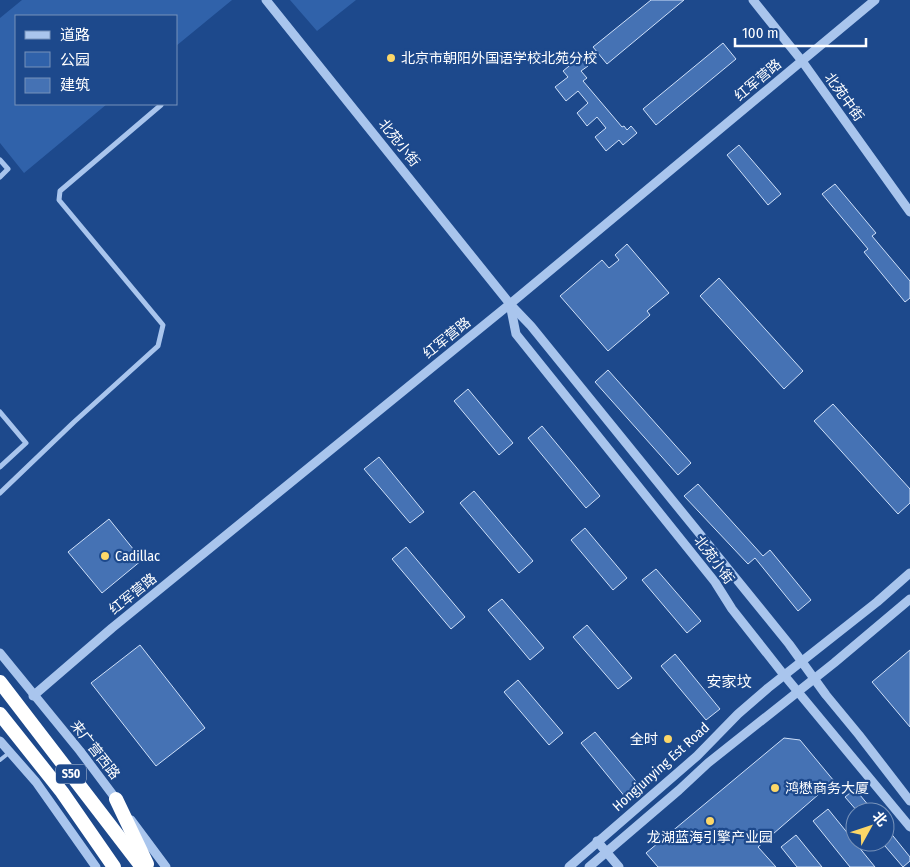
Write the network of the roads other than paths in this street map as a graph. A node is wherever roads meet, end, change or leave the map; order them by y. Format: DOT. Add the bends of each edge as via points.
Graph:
graph roads {
  1 [pos="266,0"];
  2 [pos="753,0"];
  3 [pos="875,0"];
  4 [pos="802,61"];
  5 [pos="161,106"];
  6 [pos="0,160"];
  7 [pos="0,177"];
  8 [pos="910,212"];
  9 [pos="510,304"];
  10 [pos="0,412"];
  11 [pos="0,467"];
  12 [pos="0,493"];
  13 [pos="910,573"];
  14 [pos="910,599"];
  15 [pos="0,653"];
  16 [pos="801,661"];
  17 [pos="784,675"];
  18 [pos="814,679"];
  19 [pos="0,682"];
  20 [pos="797,691"];
  21 [pos="33,696"];
  22 [pos="0,714"];
  23 [pos="0,741"];
  24 [pos="10,752"];
  25 [pos="0,760"];
  26 [pos="116,799"];
  27 [pos="910,801"];
  28 [pos="910,826"];
  29 [pos="597,841"];
  30 [pos="607,852"];
  31 [pos="96,867"];
  32 [pos="114,867"];
  33 [pos="142,867"];
  34 [pos="149,867"];
  35 [pos="166,867"];
  36 [pos="570,867"];
  37 [pos="589,867"];
  38 [pos="619,867"];
  1 -- 9 [label="street, 北苑小街"];
  2 -- 4 [label="street, 北苑中街"];
  3 -- 4 [label="street, 红军营路"];
  4 -- 8 [label="street, 北苑中街"];
  4 -- 9 [label="street, 红军营路"];
  5 -- 12 [label="street" via="60,191 59,200 163,325 158,346"];
  6 -- 7 [label="street" via="8,169"];
  9 -- 16 [label="street, 北苑小街"];
  9 -- 17 [label="street, 北苑小街" via="516,334 715,582"];
  9 -- 21 [label="street, 红军营路"];
  10 -- 11 [label="street" via="26,442"];
  13 -- 16 [label="street, Hongjunying Est Road"];
  14 -- 18 [label="street, Hongjunying Est Road"];
  15 -- 21 [label="street, 来广营西路"];
  16 -- 17 [label="street, Hongjunying Est Road"];
  16 -- 18 [label="street, 北苑小街"];
  17 -- 20 [label="street, 北苑小街"];
  17 -- 29 [label="street, Hongjunying Est Road" via="738,714 697,756"];
  18 -- 20 [label="street, Hongjunying Est Road"];
  18 -- 27 [label="street, 北苑小街"];
  19 -- 33 [label="highway, S50"];
  20 -- 28 [label="street, 北苑小街"];
  20 -- 30 [label="street, Hongjunying Est Road" via="708,763"];
  21 -- 26 [label="street, 来广营西路"];
  22 -- 32 [label="highway, S50" via="62,792"];
  23 -- 24 [label="street"];
  24 -- 25 [label="lane"];
  24 -- 31 [label="street" via="36,782"];
  26 -- 34 [label="highway"];
  26 -- 35 [label="street, 来广营西路"];
  29 -- 30 [label="street"];
  29 -- 36 [label="street, Hongjunying Est Road"];
  30 -- 37 [label="street, Hongjunying Est Road"];
  30 -- 38 [label="street"];
}
